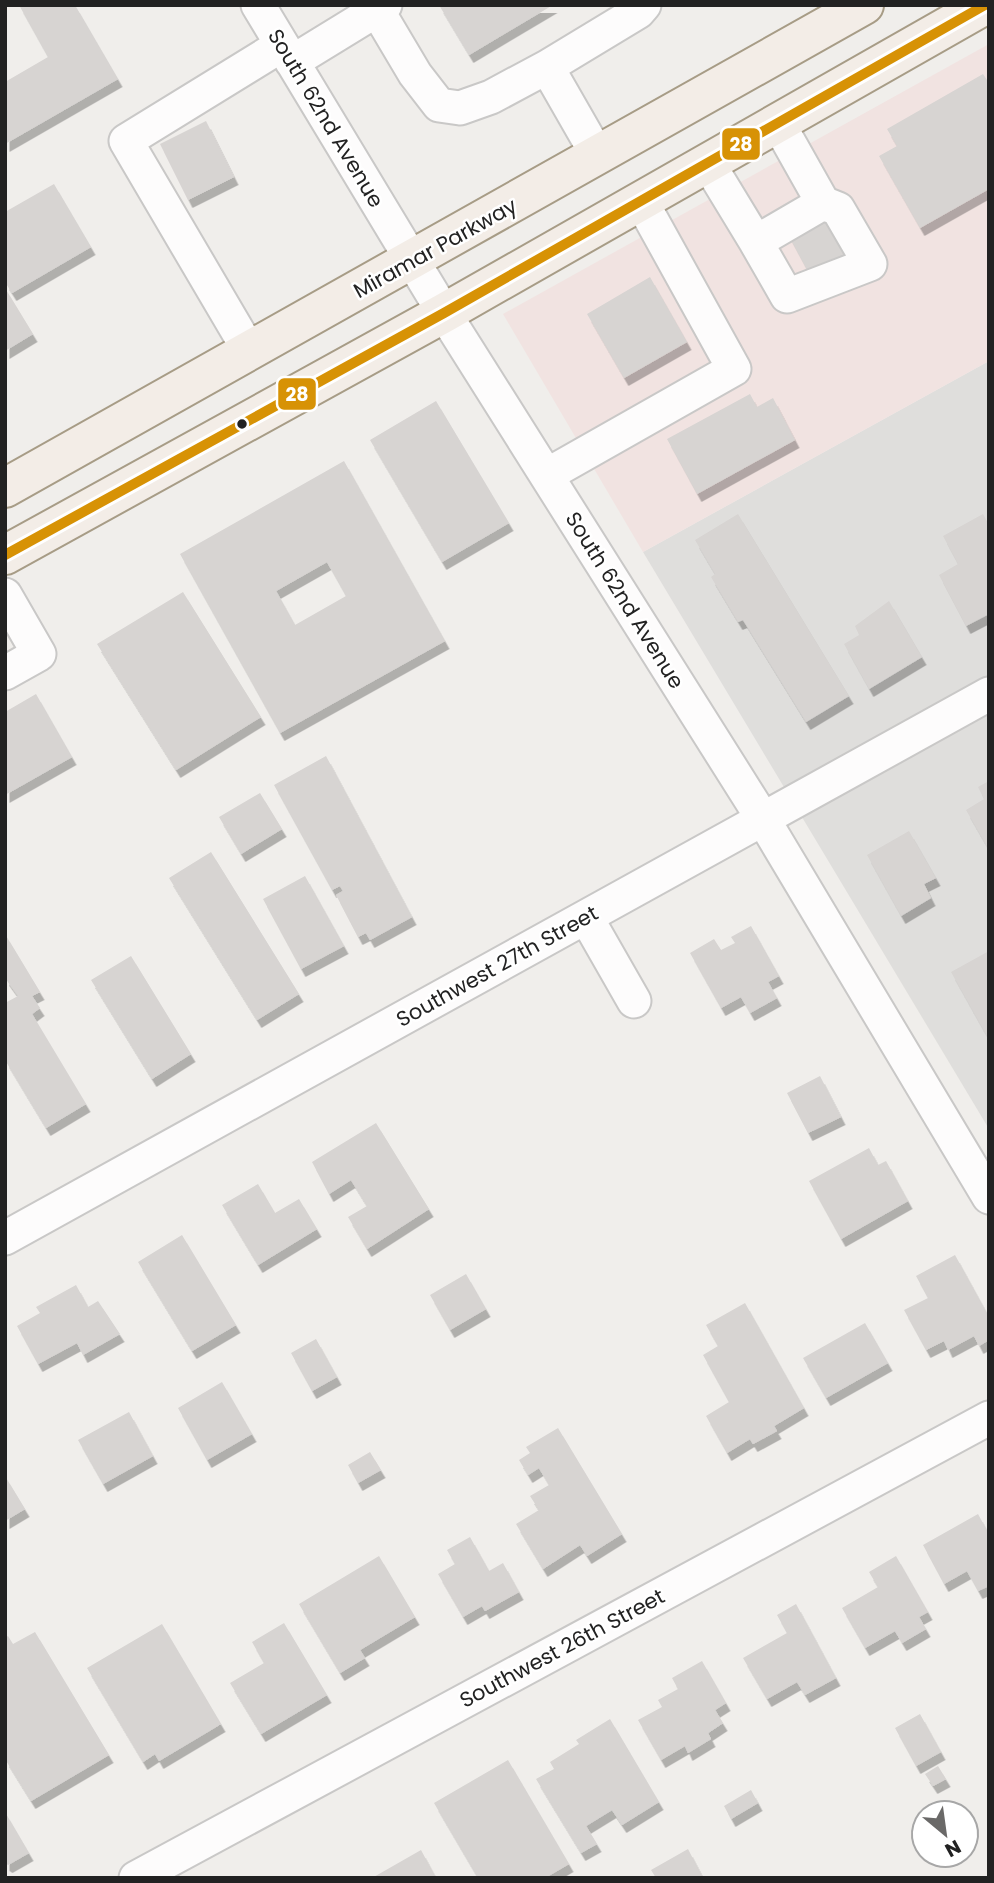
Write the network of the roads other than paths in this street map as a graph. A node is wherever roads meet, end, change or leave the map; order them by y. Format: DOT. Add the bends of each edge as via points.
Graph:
graph roads {
  1 [pos="258,5"];
  2 [pos="644,5"];
  3 [pos="864,5"];
  4 [pos="985,5"];
  5 [pos="381,8"];
  6 [pos="287,54"];
  7 [pos="547,68"];
  8 [pos="778,122"];
  9 [pos="598,156"];
  10 [pos="708,163"];
  11 [pos="641,201"];
  12 [pos="823,203"];
  13 [pos="756,242"];
  14 [pos="413,260"];
  15 [pos="444,313"];
  16 [pos="250,352"];
  17 [pos="547,475"];
  18 [pos="5,488"];
  19 [pos="5,555"];
  20 [pos="5,596"];
  21 [pos="5,673"];
  22 [pos="989,694"];
  23 [pos="763,819"];
  24 [pos="586,917"];
  25 [pos="634,1001"];
  26 [pos="989,1197"];
  27 [pos="5,1238"];
  28 [pos="989,1418"];
  29 [pos="136,1878"];
  1 -- 6 [label="street, South 62nd Avenue"];
  2 -- 7 [label="street"];
  3 -- 9 [label="main road, Miramar Parkway"];
  4 -- 8 [label="main road"];
  5 -- 6 [label="street"];
  5 -- 7 [label="street" via="415,74 439,106 460,108"];
  6 -- 14 [label="street, South 62nd Avenue"];
  6 -- 16 [label="street" via="209,90 126,141"];
  7 -- 9 [label="street"];
  8 -- 10 [label="main road"];
  8 -- 12 [label="street"];
  9 -- 14 [label="main road, Miramar Parkway"];
  10 -- 11 [label="main road"];
  10 -- 13 [label="street"];
  11 -- 15 [label="main road"];
  11 -- 17 [label="street" via="733,369"];
  12 -- 13 [label="street"];
  12 -- 13 [label="street" via="838,209 870,264 788,296"];
  14 -- 15 [label="street, South 62nd Avenue"];
  14 -- 16 [label="main road, Miramar Parkway"];
  15 -- 17 [label="street, South 62nd Avenue"];
  15 -- 19 [label="main road"];
  16 -- 18 [label="main road, Miramar Parkway"];
  17 -- 23 [label="street, South 62nd Avenue"];
  20 -- 21 [label="street" via="39,654"];
  22 -- 23 [label="street, Southwest 27th Street"];
  23 -- 24 [label="street, Southwest 27th Street"];
  23 -- 26 [label="street, South 62nd Avenue"];
  24 -- 25 [label="street"];
  24 -- 27 [label="street, Southwest 27th Street"];
  28 -- 29 [label="street, Southwest 26th Street"];
}
